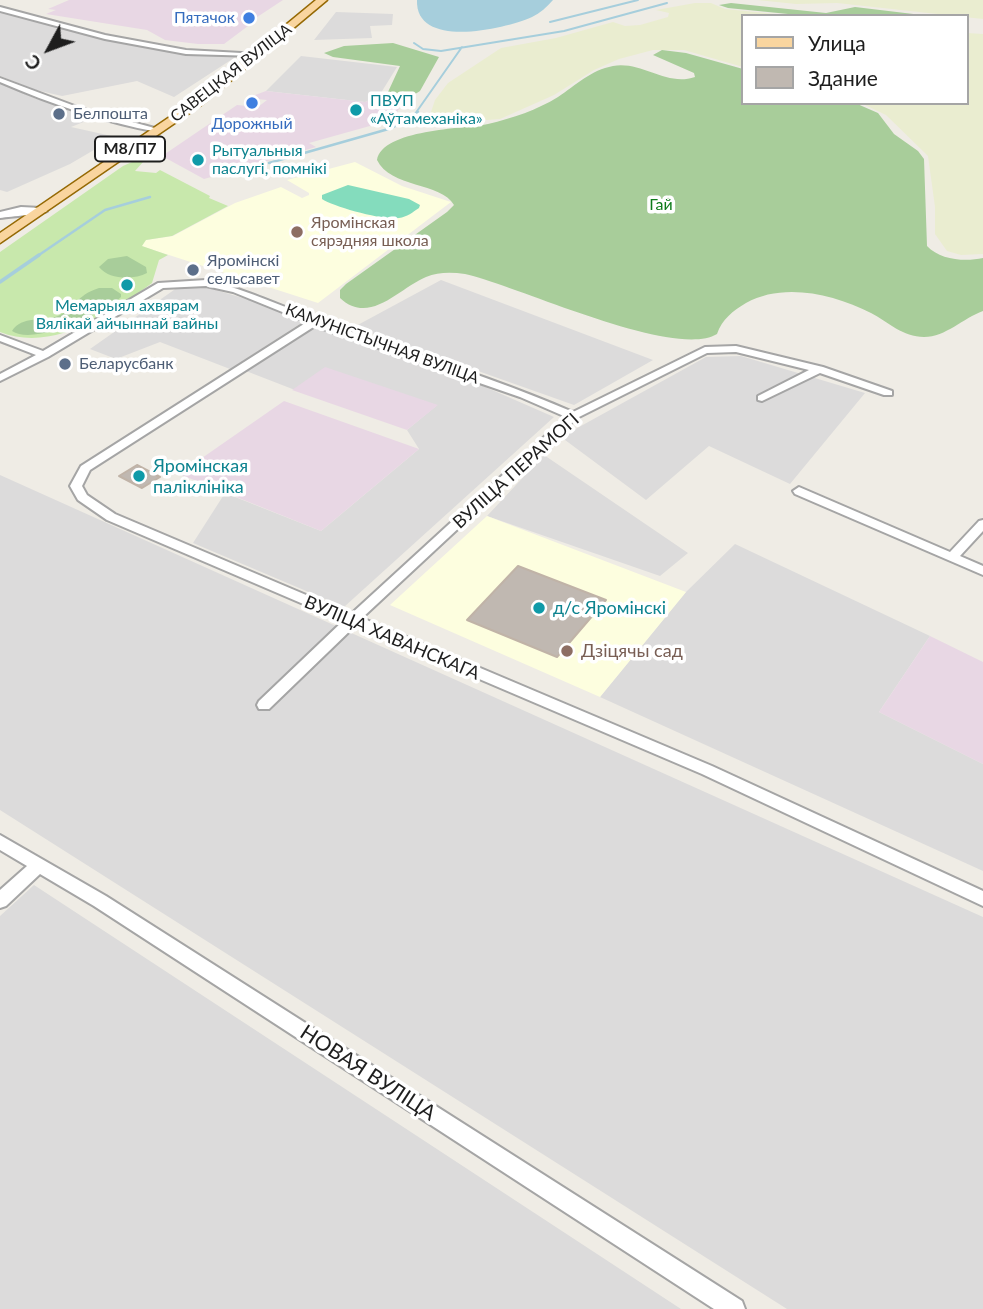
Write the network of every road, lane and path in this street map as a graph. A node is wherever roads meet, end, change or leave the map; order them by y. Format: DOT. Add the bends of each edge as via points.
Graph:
graph roads {
  1 [pos="322,0"];
  2 [pos="0,9"];
  3 [pos="257,54"];
  4 [pos="0,80"];
  5 [pos="158,130"];
  6 [pos="41,211"];
  7 [pos="0,215"];
  8 [pos="0,239"];
  9 [pos="314,322"];
  10 [pos="0,338"];
  11 [pos="44,355"];
  12 [pos="819,369"];
  13 [pos="0,378"];
  14 [pos="888,393"];
  15 [pos="762,398"];
  16 [pos="573,416"];
  17 [pos="799,491"];
  18 [pos="983,524"];
  19 [pos="952,558"];
  20 [pos="983,571"];
  21 [pos="352,621"];
  22 [pos="264,705"];
  23 [pos="0,842"];
  24 [pos="38,866"];
  25 [pos="983,899"];
  26 [pos="0,901"];
  27 [pos="734,1309"];
  1 -- 3 [label="main road, САВЕЦКАЯ ВУЛІЦА / М8/П7"];
  2 -- 3 [label="street" via="172,49"];
  3 -- 5 [label="main road, САВЕЦКАЯ ВУЛІЦА / М8/П7"];
  4 -- 5 [label="street" via="118,123"];
  5 -- 6 [label="main road, САВЕЦКАЯ ВУЛІЦА / М8/П7"];
  6 -- 7 [label="street"];
  6 -- 8 [label="main road, САВЕЦКАЯ ВУЛІЦА / М8/П7"];
  9 -- 11 [label="street, КАМУНІСТЫЧНАЯ ВУЛІЦА" via="236,290 206,283 160,285"];
  9 -- 16 [label="street, КАМУНІСТЫЧНАЯ ВУЛІЦА"];
  9 -- 21 [label="street, ВУЛІЦА ХАВАНСКАГА" via="85,468 76,486 82,497 111,517"];
  10 -- 11 [label="street"];
  11 -- 13 [label="street, КАМУНІСТЫЧНАЯ ВУЛІЦА"];
  12 -- 14 [label="street, ВУЛІЦА ПЕРАМОГІ"];
  12 -- 15 [label="street"];
  12 -- 16 [label="street, ВУЛІЦА ПЕРАМОГІ" via="736,349 705,350"];
  16 -- 21 [label="street, ВУЛІЦА ПЕРАМОГІ"];
  17 -- 19 [label="street"];
  18 -- 19 [label="street"];
  19 -- 20 [label="street"];
  21 -- 22 [label="street, ВУЛІЦА ПЕРАМОГІ"];
  21 -- 25 [label="street, ВУЛІЦА ХАВАНСКАГА" via="706,770"];
  23 -- 24 [label="street, НОВАЯ ВУЛІЦА"];
  24 -- 26 [label="street"];
  24 -- 27 [label="street, НОВАЯ ВУЛІЦА" via="100,901"];
}
